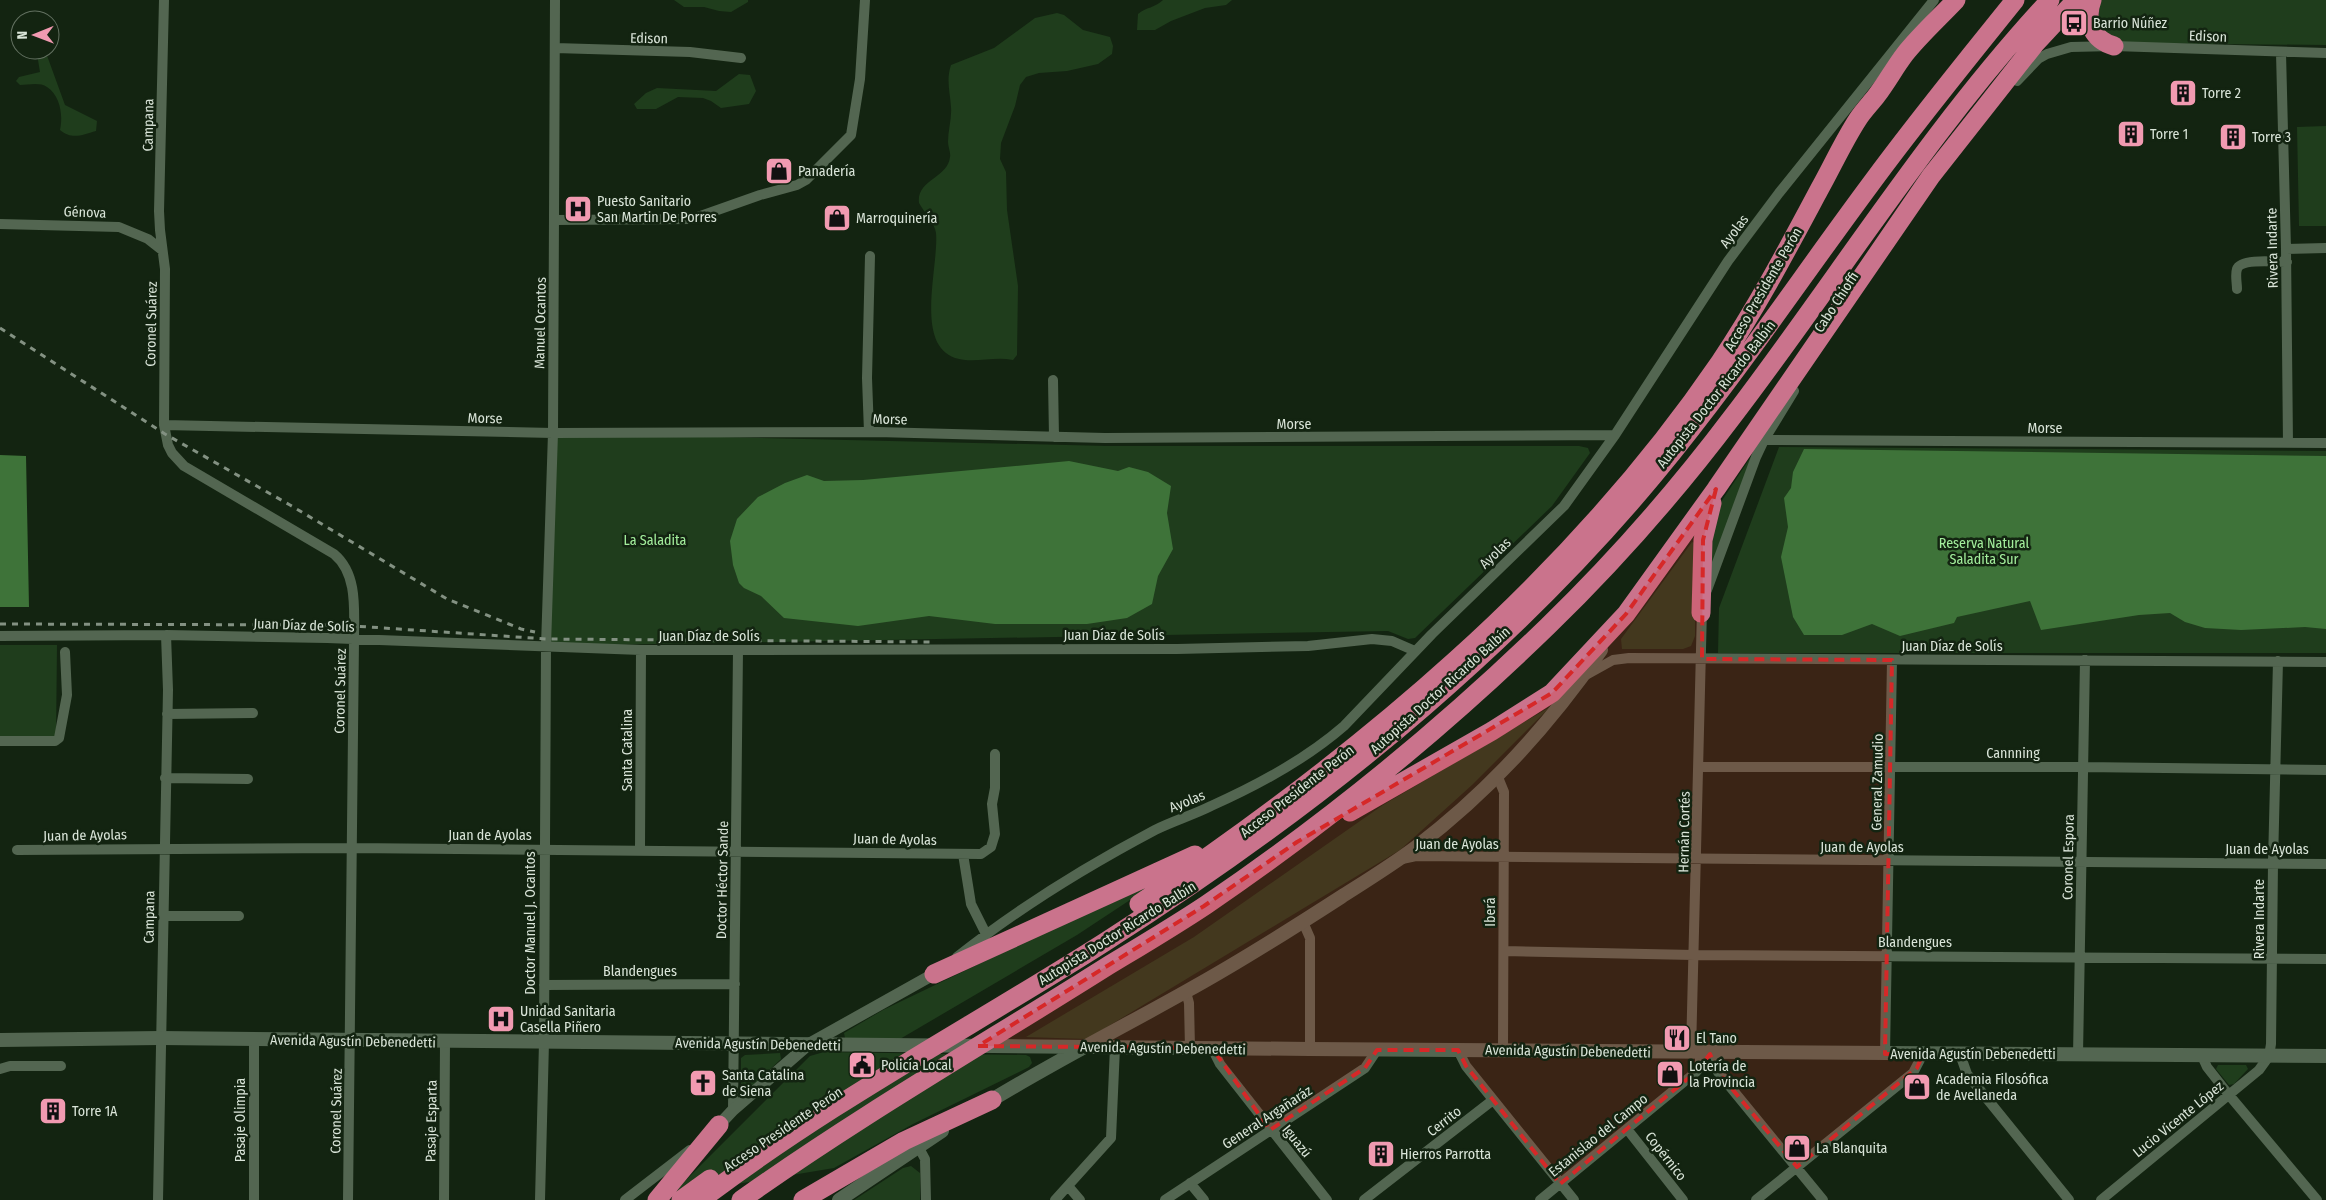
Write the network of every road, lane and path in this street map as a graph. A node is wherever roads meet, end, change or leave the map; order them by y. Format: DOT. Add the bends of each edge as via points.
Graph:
graph roads {
  1 [pos="164,0"];
  2 [pos="554,0"];
  3 [pos="865,0"];
  4 [pos="1934,0"];
  5 [pos="1956,0"];
  6 [pos="2015,0"];
  7 [pos="2050,0"];
  8 [pos="2076,0"];
  9 [pos="2092,0"];
  10 [pos="2114,46"];
  11 [pos="555,48"];
  12 [pos="2059,50"];
  13 [pos="2281,52"];
  14 [pos="2326,53"];
  15 [pos="741,58"];
  16 [pos="1856,111"];
  17 [pos="555,220"];
  18 [pos="0,224"];
  19 [pos="2326,248"];
  20 [pos="2286,249"];
  21 [pos="162,250"];
  22 [pos="870,256"];
  23 [pos="2286,262"];
  24 [pos="2237,289"];
  25 [pos="1053,380"];
  26 [pos="164,425"];
  27 [pos="868,432"];
  28 [pos="553,433"];
  29 [pos="1615,435"];
  30 [pos="1054,437"];
  31 [pos="1764,440"];
  32 [pos="2288,443"];
  33 [pos="2326,443"];
  34 [pos="1716,489"];
  35 [pos="1702,613"];
  36 [pos="1626,614"];
  37 [pos="166,635"];
  38 [pos="0,636"];
  39 [pos="354,640"];
  40 [pos="546,646"];
  41 [pos="641,650"];
  42 [pos="738,650"];
  43 [pos="1415,651"];
  44 [pos="65,652"];
  45 [pos="1702,659"];
  46 [pos="1892,660"];
  47 [pos="2085,660"];
  48 [pos="2278,661"];
  49 [pos="2326,662"];
  50 [pos="1582,677"];
  51 [pos="253,713"];
  52 [pos="167,714"];
  53 [pos="0,740"];
  54 [pos="995,754"];
  55 [pos="1699,767"];
  56 [pos="1891,767"];
  57 [pos="2083,767"];
  58 [pos="2326,770"];
  59 [pos="2275,771"];
  60 [pos="1498,775"];
  61 [pos="166,778"];
  62 [pos="248,779"];
  63 [pos="1276,808"];
  64 [pos="1297,842"];
  65 [pos="164,848"];
  66 [pos="351,848"];
  67 [pos="544,849"];
  68 [pos="17,850"];
  69 [pos="640,850"];
  70 [pos="737,852"];
  71 [pos="963,854"];
  72 [pos="1504,858"];
  73 [pos="1399,859"];
  74 [pos="1697,860"];
  75 [pos="1889,861"];
  76 [pos="2081,862"];
  77 [pos="2273,863"];
  78 [pos="2326,864"];
  79 [pos="163,916"];
  80 [pos="239,916"];
  81 [pos="1303,922"];
  82 [pos="986,934"];
  83 [pos="1504,951"];
  84 [pos="1694,955"];
  85 [pos="1887,956"];
  86 [pos="1069,957"];
  87 [pos="2080,958"];
  88 [pos="2272,959"];
  89 [pos="2326,959"];
  90 [pos="934,974"];
  91 [pos="735,984"];
  92 [pos="544,986"];
  93 [pos="1186,992"];
  94 [pos="160,1038"];
  95 [pos="0,1040"];
  96 [pos="254,1040"];
  97 [pos="350,1041"];
  98 [pos="445,1042"];
  99 [pos="544,1042"];
  100 [pos="733,1043"];
  101 [pos="809,1044"];
  102 [pos="1084,1047"];
  103 [pos="1115,1047"];
  104 [pos="1190,1048"];
  105 [pos="1212,1048"];
  106 [pos="1310,1050"];
  107 [pos="1377,1050"];
  108 [pos="1458,1050"];
  109 [pos="1503,1050"];
  110 [pos="1696,1052"];
  111 [pos="1715,1053"];
  112 [pos="1885,1054"];
  113 [pos="1923,1054"];
  114 [pos="1960,1054"];
  115 [pos="2078,1055"];
  116 [pos="2202,1056"];
  117 [pos="2268,1056"];
  118 [pos="2326,1056"];
  119 [pos="61,1066"];
  120 [pos="0,1069"];
  121 [pos="1696,1072"];
  122 [pos="2229,1095"];
  123 [pos="992,1100"];
  124 [pos="1493,1100"];
  125 [pos="733,1110"];
  126 [pos="719,1125"];
  127 [pos="1628,1129"];
  128 [pos="1270,1130"];
  129 [pos="918,1146"];
  130 [pos="1797,1167"];
  131 [pos="1190,1183"];
  132 [pos="1560,1184"];
  133 [pos="1068,1186"];
  134 [pos="158,1200"];
  135 [pos="254,1200"];
  136 [pos="348,1200"];
  137 [pos="444,1200"];
  138 [pos="540,1200"];
  139 [pos="625,1200"];
  140 [pos="657,1200"];
  141 [pos="681,1200"];
  142 [pos="701,1200"];
  143 [pos="741,1200"];
  144 [pos="803,1200"];
  145 [pos="839,1200"];
  146 [pos="926,1200"];
  147 [pos="1054,1200"];
  148 [pos="1080,1200"];
  149 [pos="1165,1200"];
  150 [pos="1204,1200"];
  151 [pos="1327,1200"];
  152 [pos="1364,1200"];
  153 [pos="1540,1200"];
  154 [pos="1574,1200"];
  155 [pos="1683,1200"];
  156 [pos="1756,1200"];
  157 [pos="1822,1200"];
  158 [pos="2069,1200"];
  159 [pos="2101,1200"];
  160 [pos="2317,1200"];
  1 -- 21 [label="street, Campana" via="159,210"];
  2 -- 11 [label="street, Manuel Ocantos"];
  3 -- 17 [label="street" via="860,79 851,135 814,174 797,185 692,219"];
  4 -- 16 [label="street, Ayolas"];
  5 -- 16 [label="highway, Acceso Presidente Perón"];
  6 -- 86 [label="highway, Autopista Doctor Ricardo Balbín" via="1871,183 1754,348 1678,446 1543,596 1425,706 1358,762 1197,882"];
  7 -- 64 [label="highway, Autopista Doctor Ricardo Balbín" via="1950,118 1732,418 1622,548 1547,627 1471,698 1394,765"];
  8 -- 34 [label="highway" via="2035,44 1932,176"];
  9 -- 10 [label="highway" via="2090,13 2094,32 2102,43"];
  10 -- 12 [label="street, Edison"];
  10 -- 13 [label="street, Edison"];
  11 -- 15 [label="street, Edison" via="690,52"];
  11 -- 17 [label="street, Manuel Ocantos"];
  12 -- 31 [label="street, Cabo Chioffi" via="2038,60 2015,83 1925,196"];
  13 -- 14 [label="street, Edison"];
  13 -- 20 [label="street, Rivera Indarte"];
  16 -- 29 [label="street, Ayolas" via="1779,193 1728,261"];
  16 -- 63 [label="highway, Acceso Presidente Perón" via="1770,283 1713,371 1642,464 1589,526 1443,673"];
  17 -- 28 [label="street, Manuel Ocantos"];
  18 -- 21 [label="street, Génova" via="119,227 148,238"];
  19 -- 20 [label="street"];
  20 -- 23 [label="street, Rivera Indarte"];
  21 -- 26 [label="street, Coronel Suárez" via="165,269"];
  22 -- 27 [label="street"];
  23 -- 24 [label="street" via="2249,262 2239,266"];
  23 -- 32 [label="street, Rivera Indarte"];
  25 -- 30 [label="street"];
  26 -- 28 [label="street, Morse"];
  26 -- 39 [label="street, Coronel Suárez" via="172,453 184,466 341,560 352,581"];
  27 -- 28 [label="street, Morse"];
  27 -- 30 [label="street, Morse"];
  28 -- 40 [label="street, Manuel Ocantos"];
  29 -- 30 [label="street, Morse"];
  29 -- 43 [label="street, Ayolas" via="1564,506"];
  31 -- 32 [label="street, Morse"];
  31 -- 35 [label="street, Cabo Chioffi" via="1705,596"];
  32 -- 33 [label="street, Morse"];
  34 -- 35 [label="highway" via="1704,528"];
  34 -- 36 [label="highway"];
  35 -- 45 [label="street, Hernán Cortés"];
  36 -- 50 [label="main road"];
  36 -- 64 [label="highway" via="1552,693"];
  37 -- 38 [label="street, Juan Díaz de Solís"];
  37 -- 39 [label="street, Juan Díaz de Solís"];
  37 -- 52 [label="street, Campana"];
  39 -- 40 [label="street, Juan Díaz de Solís"];
  39 -- 66 [label="street, Coronel Suárez"];
  40 -- 41 [label="street, Juan Díaz de Solís"];
  40 -- 67 [label="street, Doctor Manuel J. Ocantos"];
  41 -- 42 [label="street, Juan Díaz de Solís"];
  41 -- 69 [label="street, Santa Catalina"];
  42 -- 43 [label="street, Juan Díaz de Solís" via="1205,648 1308,646 1372,639 1392,641"];
  42 -- 70 [label="street, Doctor Héctor Sande"];
  43 -- 82 [label="street, Ayolas" via="1344,726 1296,762 1238,794 1155,830"];
  44 -- 53 [label="street" via="67,695 59,738 55,742"];
  45 -- 46 [label="street, Juan Díaz de Solís"];
  45 -- 50 [label="street, Juan Díaz de Solís" via="1620,658"];
  45 -- 55 [label="street, Hernán Cortés"];
  46 -- 47 [label="street, Juan Díaz de Solís"];
  46 -- 56 [label="street, General Zamudio"];
  47 -- 48 [label="street, Juan Díaz de Solís"];
  47 -- 57 [label="street, Coronel Espora"];
  48 -- 49 [label="street, Juan Díaz de Solís"];
  48 -- 59 [label="street, Rivera Indarte"];
  50 -- 60 [label="main road"];
  51 -- 52 [label="street"];
  52 -- 61 [label="street, Campana"];
  54 -- 71 [label="street, Juan de Ayolas" via="994,842 981,854"];
  55 -- 56 [label="street, Cannning"];
  55 -- 74 [label="street, Hernán Cortés"];
  56 -- 57 [label="street, Cannning"];
  56 -- 75 [label="street, General Zamudio"];
  57 -- 59 [label="street, Cannning"];
  57 -- 76 [label="street, Coronel Espora"];
  58 -- 59 [label="street, Cannning"];
  59 -- 77 [label="street, Rivera Indarte"];
  60 -- 72 [label="street, Iberá" via="1504,792"];
  60 -- 73 [label="main road"];
  61 -- 62 [label="street"];
  61 -- 65 [label="street, Campana"];
  63 -- 86 [label="highway, Acceso Presidente Perón"];
  63 -- 90 [label="highway" via="1189,858"];
  64 -- 143 [label="highway, Autopista Doctor Ricardo Balbín" via="1204,906 851,1124"];
  65 -- 66 [label="street, Juan de Ayolas"];
  65 -- 68 [label="street, Juan de Ayolas"];
  65 -- 79 [label="street, Campana"];
  66 -- 67 [label="street, Juan de Ayolas"];
  66 -- 97 [label="street, Coronel Suárez"];
  67 -- 69 [label="street, Juan de Ayolas"];
  67 -- 92 [label="street, Doctor Manuel J. Ocantos"];
  69 -- 70 [label="street, Juan de Ayolas"];
  70 -- 71 [label="street, Juan de Ayolas"];
  70 -- 91 [label="street, Doctor Héctor Sande"];
  71 -- 82 [label="street" via="971,904"];
  72 -- 73 [label="street, Juan de Ayolas" via="1416,856"];
  72 -- 74 [label="street, Juan de Ayolas"];
  72 -- 83 [label="street, Iberá"];
  73 -- 81 [label="main road"];
  74 -- 75 [label="street, Juan de Ayolas"];
  74 -- 84 [label="street, Hernán Cortés"];
  75 -- 76 [label="street, Juan de Ayolas"];
  75 -- 85 [label="street, General Zamudio"];
  76 -- 77 [label="street, Juan de Ayolas"];
  76 -- 87 [label="street, Coronel Espora"];
  77 -- 78 [label="street, Juan de Ayolas"];
  77 -- 88 [label="street, Rivera Indarte"];
  79 -- 80 [label="street"];
  79 -- 94 [label="street, Campana"];
  81 -- 93 [label="main road"];
  81 -- 106 [label="street" via="1310,938"];
  82 -- 90 [label="street, Ayolas"];
  83 -- 84 [label="street, Blandengues"];
  83 -- 109 [label="street, Iberá"];
  84 -- 85 [label="street, Blandengues"];
  84 -- 110 [label="street, Hernán Cortés"];
  85 -- 87 [label="street, Blandengues"];
  85 -- 112 [label="street, General Zamudio"];
  86 -- 141 [label="highway, Acceso Presidente Perón" via="836,1092"];
  86 -- 142 [label="highway, Autopista Doctor Ricardo Balbín" via="827,1112"];
  87 -- 88 [label="street, Blandengues"];
  87 -- 115 [label="street, Coronel Espora"];
  88 -- 89 [label="street, Blandengues"];
  88 -- 117 [label="street, Rivera Indarte" via="2271,1044"];
  90 -- 101 [label="street"];
  91 -- 92 [label="street, Blandengues"];
  91 -- 100 [label="street, Doctor Héctor Sande"];
  92 -- 99 [label="street, Doctor Manuel J. Ocantos"];
  93 -- 102 [label="main road"];
  93 -- 104 [label="street"];
  94 -- 95 [label="main road, Avenida Agustín Debenedetti"];
  94 -- 96 [label="main road, Avenida Agustín Debenedetti"];
  94 -- 134 [label="street, Campana"];
  96 -- 97 [label="main road, Avenida Agustín Debenedetti"];
  96 -- 135 [label="street, Pasaje Olimpia"];
  97 -- 98 [label="main road, Avenida Agustín Debenedetti"];
  97 -- 136 [label="street, Coronel Suárez"];
  98 -- 99 [label="main road, Avenida Agustín Debenedetti"];
  98 -- 137 [label="street, Pasaje Esparta"];
  99 -- 100 [label="main road, Avenida Agustín Debenedetti"];
  99 -- 138 [label="street, Doctor Manuel J. Ocantos"];
  100 -- 101 [label="main road, Avenida Agustín Debenedetti"];
  100 -- 125 [label="street, Doctor Héctor Sande"];
  101 -- 102 [label="main road, Avenida Agustín Debenedetti"];
  101 -- 125 [label="street"];
  102 -- 103 [label="main road, Avenida Agustín Debenedetti"];
  102 -- 123 [label="main road"];
  103 -- 104 [label="main road, Avenida Agustín Debenedetti"];
  103 -- 133 [label="street" via="1112,1131 1107,1142"];
  104 -- 105 [label="main road, Avenida Agustín Debenedetti"];
  105 -- 106 [label="main road, Avenida Agustín Debenedetti"];
  105 -- 128 [label="street, Iguazú" via="1220,1064"];
  106 -- 107 [label="main road, Avenida Agustín Debenedetti"];
  107 -- 108 [label="main road, Avenida Agustín Debenedetti"];
  107 -- 128 [label="street, General Argañaráz" via="1365,1068"];
  108 -- 109 [label="main road, Avenida Agustín Debenedetti"];
  108 -- 124 [label="street" via="1466,1066"];
  109 -- 110 [label="main road, Avenida Agustín Debenedetti"];
  110 -- 111 [label="main road, Avenida Agustín Debenedetti"];
  110 -- 121 [label="street, Hernán Cortés" via="1700,1067"];
  111 -- 112 [label="main road, Avenida Agustín Debenedetti"];
  111 -- 130 [label="street" via="1718,1072"];
  112 -- 113 [label="main road, Avenida Agustín Debenedetti"];
  113 -- 114 [label="main road, Avenida Agustín Debenedetti"];
  113 -- 130 [label="street" via="1913,1073"];
  114 -- 115 [label="main road, Avenida Agustín Debenedetti"];
  114 -- 158 [label="street" via="1967,1074"];
  115 -- 116 [label="main road, Avenida Agustín Debenedetti"];
  116 -- 117 [label="main road, Avenida Agustín Debenedetti"];
  116 -- 122 [label="street"];
  117 -- 118 [label="main road, Avenida Agustín Debenedetti"];
  117 -- 122 [label="street, Lucio Vicente López" via="2259,1070"];
  119 -- 120 [label="street" via="10,1066"];
  121 -- 127 [label="street, Estanislao del Campo"];
  122 -- 159 [label="street, Lucio Vicente López"];
  122 -- 160 [label="street"];
  123 -- 129 [label="main road"];
  123 -- 144 [label="highway" via="904,1141"];
  124 -- 132 [label="street"];
  124 -- 152 [label="street, Cerrito"];
  125 -- 126 [label="street"];
  126 -- 139 [label="street"];
  126 -- 140 [label="highway"];
  127 -- 132 [label="street, Estanislao del Campo"];
  127 -- 155 [label="street, Copérnico"];
  128 -- 131 [label="street, General Argañaráz"];
  128 -- 151 [label="street, Iguazú"];
  129 -- 145 [label="main road"];
  129 -- 146 [label="street" via="925,1159"];
  130 -- 156 [label="street"];
  130 -- 157 [label="street"];
  131 -- 149 [label="street, General Argañaráz"];
  131 -- 150 [label="street"];
  132 -- 153 [label="street, Estanislao del Campo"];
  132 -- 154 [label="street"];
  133 -- 147 [label="street"];
  133 -- 148 [label="street"];
}
